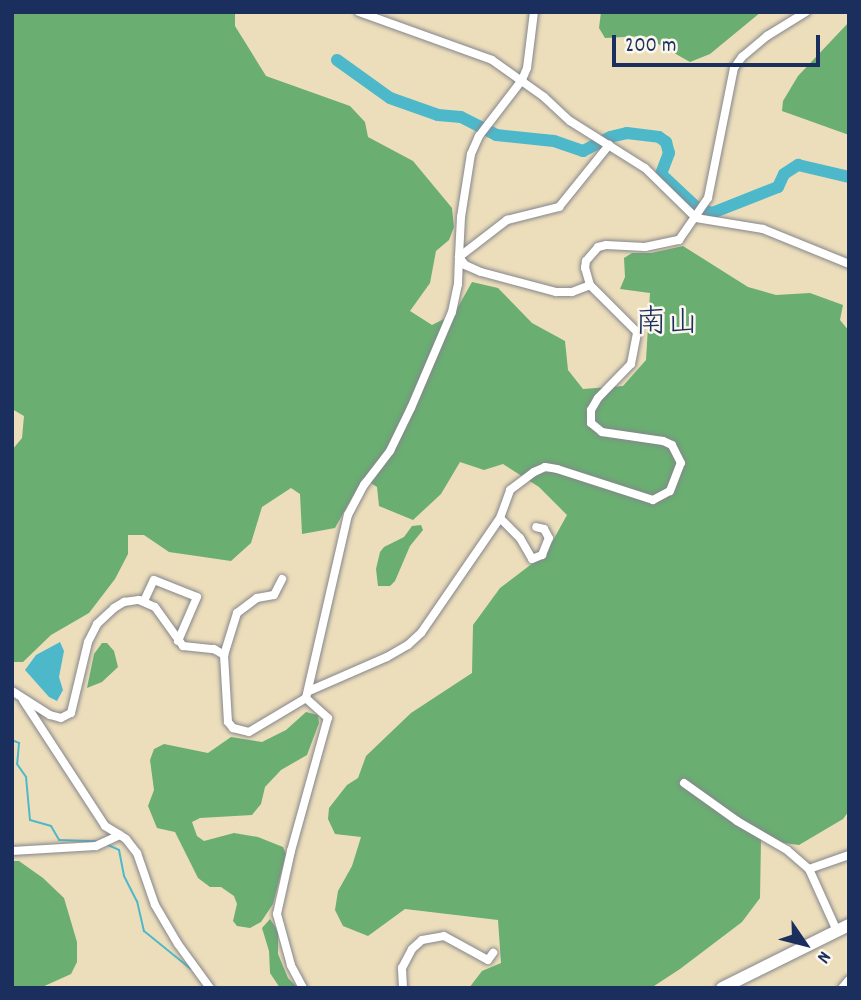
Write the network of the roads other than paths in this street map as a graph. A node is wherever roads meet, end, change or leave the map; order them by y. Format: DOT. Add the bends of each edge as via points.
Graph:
graph roads {
  1 [pos="359,12"];
  2 [pos="534,12"];
  3 [pos="806,12"];
  4 [pos="522,80"];
  5 [pos="610,145"];
  6 [pos="697,216"];
  7 [pos="459,257"];
  8 [pos="849,264"];
  9 [pos="590,285"];
  10 [pos="500,518"];
  11 [pos="536,527"];
  12 [pos="282,579"];
  13 [pos="144,601"];
  14 [pos="178,641"];
  15 [pos="223,655"];
  16 [pos="16,693"];
  17 [pos="308,694"];
  18 [pos="684,783"];
  19 [pos="120,835"];
  20 [pos="12,851"];
  21 [pos="849,855"];
  22 [pos="809,869"];
  23 [pos="843,928"];
  24 [pos="493,953"];
  25 [pos="849,980"];
  26 [pos="210,988"];
  27 [pos="303,988"];
  28 [pos="403,988"];
  29 [pos="722,988"];
  30 [pos="842,988"];
  1 -- 4 [label="street" via="466,48"];
  2 -- 4 [label="street" via="530,55"];
  3 -- 6 [label="street" via="767,36 734,68 704,205"];
  4 -- 5 [label="street" via="570,121"];
  4 -- 7 [label="street" via="479,136 471,154"];
  5 -- 6 [label="street" via="645,168"];
  5 -- 7 [label="street" via="559,207 508,220"];
  6 -- 8 [label="street" via="763,229"];
  6 -- 9 [label="street" via="679,240 645,247 598,247 584,268"];
  7 -- 9 [label="street" via="481,272 556,292"];
  7 -- 17 [label="street" via="452,312 411,408 390,451 348,515"];
  9 -- 10 [label="street" via="637,332 631,364 598,398 591,410 591,423 602,432 673,445 681,463 677,478 670,491 653,500 545,467 510,490"];
  10 -- 11 [label="street" via="532,559 542,555 550,538"];
  10 -- 17 [label="street" via="408,645"];
  12 -- 15 [label="street" via="274,595 257,598 237,613"];
  13 -- 14 [label="street" via="160,613"];
  13 -- 14 [label="street" via="154,580 197,597"];
  13 -- 16 [label="street" via="124,602 97,624 88,642 71,713 61,718 50,715"];
  14 -- 15 [label="street"];
  15 -- 17 [label="street" via="228,722 233,728 249,732"];
  16 -- 19 [label="street" via="105,826"];
  17 -- 27 [label="street" via="328,718 277,914 291,965"];
  18 -- 22 [label="street"];
  19 -- 20 [label="street" via="96,846"];
  19 -- 26 [label="street" via="137,853 155,905"];
  21 -- 22 [label="street"];
  22 -- 23 [label="street"];
  23 -- 29 [label="highway"];
  24 -- 28 [label="street" via="488,960 444,936 422,940 402,968"];
  25 -- 30 [label="street"];
}
